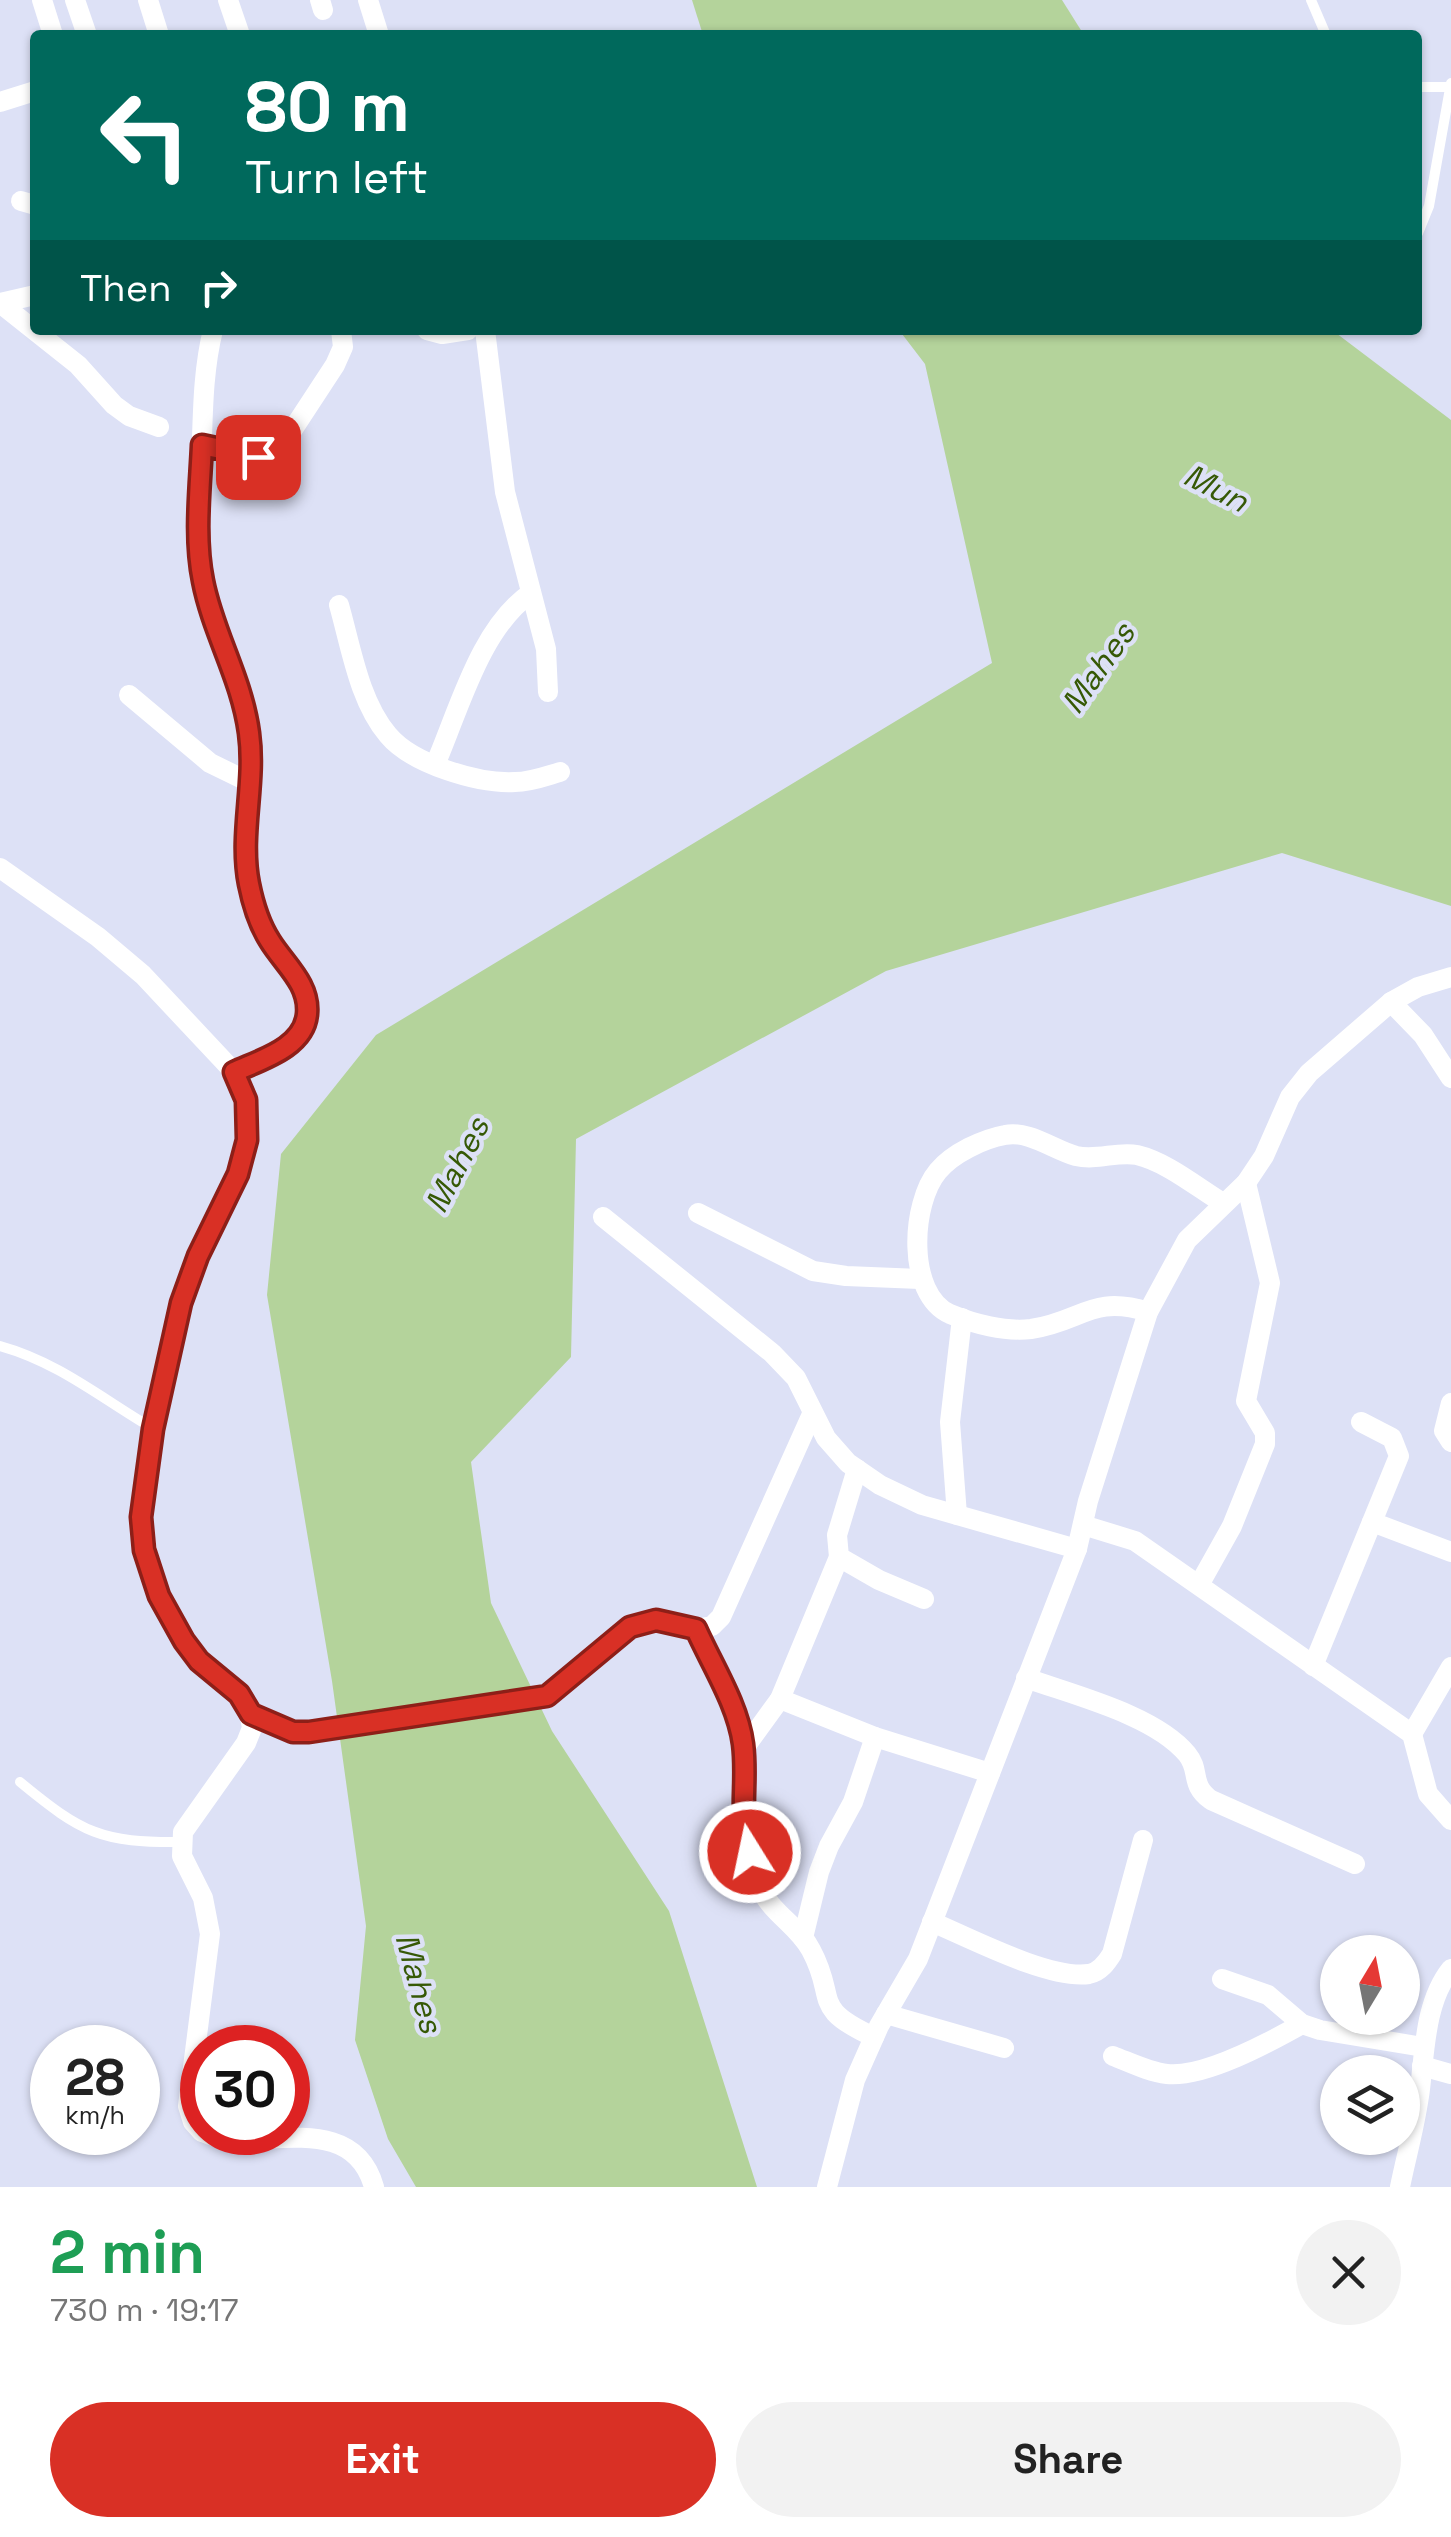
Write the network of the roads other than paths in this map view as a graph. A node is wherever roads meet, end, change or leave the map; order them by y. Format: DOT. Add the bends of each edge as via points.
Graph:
graph roads {
  1 [pos="42,0"];
  2 [pos="75,0"];
  3 [pos="148,0"];
  4 [pos="228,0"];
  5 [pos="368,0"];
  6 [pos="1311,0"];
  7 [pos="51,30"];
  8 [pos="85,30"];
  9 [pos="157,30"];
  10 [pos="238,30"];
  11 [pos="378,30"];
  12 [pos="1324,30"];
  13 [pos="1450,85"];
  14 [pos="1422,87"];
  15 [pos="30,92"];
  16 [pos="1,97"];
  17 [pos="1422,223"];
  18 [pos="30,296"];
  19 [pos="0,303"];
  20 [pos="30,327"];
  21 [pos="40,335"];
  22 [pos="213,335"];
  23 [pos="342,335"];
  24 [pos="486,335"];
  25 [pos="159,427"];
  26 [pos="202,445"];
  27 [pos="531,594"];
  28 [pos="339,605"];
  29 [pos="548,692"];
  30 [pos="129,696"];
  31 [pos="435,765"];
  32 [pos="560,772"];
  33 [pos="251,783"];
  34 [pos="0,868"];
  35 [pos="1451,977"];
  36 [pos="1391,1002"];
  37 [pos="234,1072"];
  38 [pos="1451,1078"];
  39 [pos="1246,1183"];
  40 [pos="1224,1203"];
  41 [pos="698,1213"];
  42 [pos="603,1217"];
  43 [pos="920,1279"];
  44 [pos="1148,1312"];
  45 [pos="962,1318"];
  46 [pos="0,1346"];
  47 [pos="1451,1404"];
  48 [pos="812,1414"];
  49 [pos="1361,1422"];
  50 [pos="153,1429"];
  51 [pos="1451,1442"];
  52 [pos="857,1469"];
  53 [pos="956,1515"];
  54 [pos="1372,1522"];
  55 [pos="1083,1525"];
  56 [pos="1077,1548"];
  57 [pos="1451,1552"];
  58 [pos="839,1556"];
  59 [pos="1199,1585"];
  60 [pos="924,1599"];
  61 [pos="696,1629"];
  62 [pos="1313,1666"];
  63 [pos="1451,1667"];
  64 [pos="1026,1678"];
  65 [pos="780,1699"];
  66 [pos="251,1714"];
  67 [pos="1412,1734"];
  68 [pos="875,1737"];
  69 [pos="743,1750"];
  70 [pos="990,1773"];
  71 [pos="20,1782"];
  72 [pos="1451,1820"];
  73 [pos="1143,1840"];
  74 [pos="182,1842"];
  75 [pos="1355,1864"];
  76 [pos="932,1922"];
  77 [pos="803,1938"];
  78 [pos="1451,1969"];
  79 [pos="1222,1979"];
  80 [pos="886,2014"];
  81 [pos="1302,2024"];
  82 [pos="197,2025"];
  83 [pos="874,2036"];
  84 [pos="1004,2048"];
  85 [pos="1114,2056"];
  86 [pos="1422,2057"];
  87 [pos="1451,2074"];
  88 [pos="310,2140"];
  89 [pos="374,2187"];
  90 [pos="827,2187"];
  91 [pos="1400,2187"];
  1 -- 7 [label="street"];
  2 -- 8 [label="street"];
  3 -- 9 [label="street"];
  4 -- 10 [label="street"];
  5 -- 11 [label="street"];
  6 -- 12 [label="lane"];
  13 -- 14 [label="lane"];
  13 -- 17 [label="lane"];
  15 -- 16 [label="street"];
  18 -- 19 [label="street"];
  19 -- 20 [label="street"];
  21 -- 25 [label="street" via="114,405"];
  22 -- 26 [label="street"];
  23 -- 26 [label="street" via="335,365 280,449 258,457"];
  24 -- 27 [label="street" via="505,492"];
  26 -- 33 [label="street" via="203,582 246,714"];
  27 -- 29 [label="street" via="546,648"];
  27 -- 31 [label="street" via="490,638"];
  28 -- 31 [label="street" via="364,688 387,734"];
  30 -- 33 [label="street" via="210,763"];
  31 -- 32 [label="street" via="514,782"];
  33 -- 37 [label="street" via="249,883 270,942 300,982 308,1015 290,1044"];
  34 -- 37 [label="street" via="143,975"];
  35 -- 36 [label="street"];
  36 -- 38 [label="street"];
  36 -- 39 [label="street" via="1301,1082"];
  37 -- 50 [label="street" via="246,1100 247,1140 185,1290"];
  39 -- 40 [label="street"];
  39 -- 59 [label="street" via="1269,1270 1246,1401 1265,1444"];
  40 -- 43 [label="street" via="1138,1155 1085,1157 1010,1133 939,1170 919,1216"];
  40 -- 44 [label="street" via="1187,1240"];
  41 -- 43 [label="street" via="813,1271"];
  42 -- 48 [label="street" via="772,1353 796,1378"];
  43 -- 45 [label="street" via="945,1312"];
  44 -- 45 [label="street" via="1106,1304 1033,1328 1008,1329"];
  44 -- 55 [label="street"];
  45 -- 53 [label="street" via="950,1422"];
  46 -- 50 [label="lane" via="70,1374"];
  47 -- 51 [label="street" via="1444,1431"];
  48 -- 52 [label="street"];
  48 -- 61 [label="street" via="721,1617"];
  49 -- 54 [label="street" via="1392,1438 1399,1456"];
  50 -- 66 [label="street" via="141,1517 151,1574 184,1641"];
  52 -- 53 [label="street" via="880,1486"];
  52 -- 58 [label="street" via="837,1535"];
  53 -- 56 [label="street"];
  54 -- 57 [label="street"];
  54 -- 62 [label="street"];
  55 -- 56 [label="street"];
  55 -- 59 [label="street" via="1135,1542"];
  56 -- 64 [label="street"];
  58 -- 60 [label="street"];
  58 -- 65 [label="street"];
  59 -- 62 [label="street"];
  61 -- 66 [label="street" via="656,1620 630,1627 547,1696 309,1732"];
  61 -- 69 [label="street"];
  62 -- 67 [label="street"];
  63 -- 67 [label="street"];
  64 -- 70 [label="street"];
  64 -- 75 [label="street" via="1142,1719 1186,1753 1199,1791 1211,1800"];
  65 -- 68 [label="street"];
  65 -- 69 [label="street"];
  66 -- 74 [label="street" via="246,1743"];
  67 -- 72 [label="street" via="1428,1794"];
  68 -- 70 [label="street"];
  68 -- 77 [label="street" via="854,1802 819,1872"];
  69 -- 77 [label="street" via="743,1831 758,1884 772,1910"];
  70 -- 76 [label="street"];
  71 -- 74 [label="lane" via="86,1830 113,1839"];
  73 -- 76 [label="street" via="1112,1954 1091,1974 1029,1962"];
  74 -- 82 [label="street" via="209,1915"];
  76 -- 80 [label="street"];
  77 -- 83 [label="street" via="819,1964 828,2004 846,2024"];
  78 -- 86 [label="street" via="1438,1992"];
  79 -- 81 [label="street" via="1268,1995"];
  80 -- 83 [label="street"];
  80 -- 84 [label="street"];
  81 -- 85 [label="street" via="1255,2050 1184,2073 1156,2072"];
  81 -- 86 [label="street"];
  83 -- 90 [label="street" via="855,2080"];
  86 -- 87 [label="street"];
  86 -- 91 [label="street"];
  88 -- 89 [label="street" via="330,2143 364,2165"];
}
